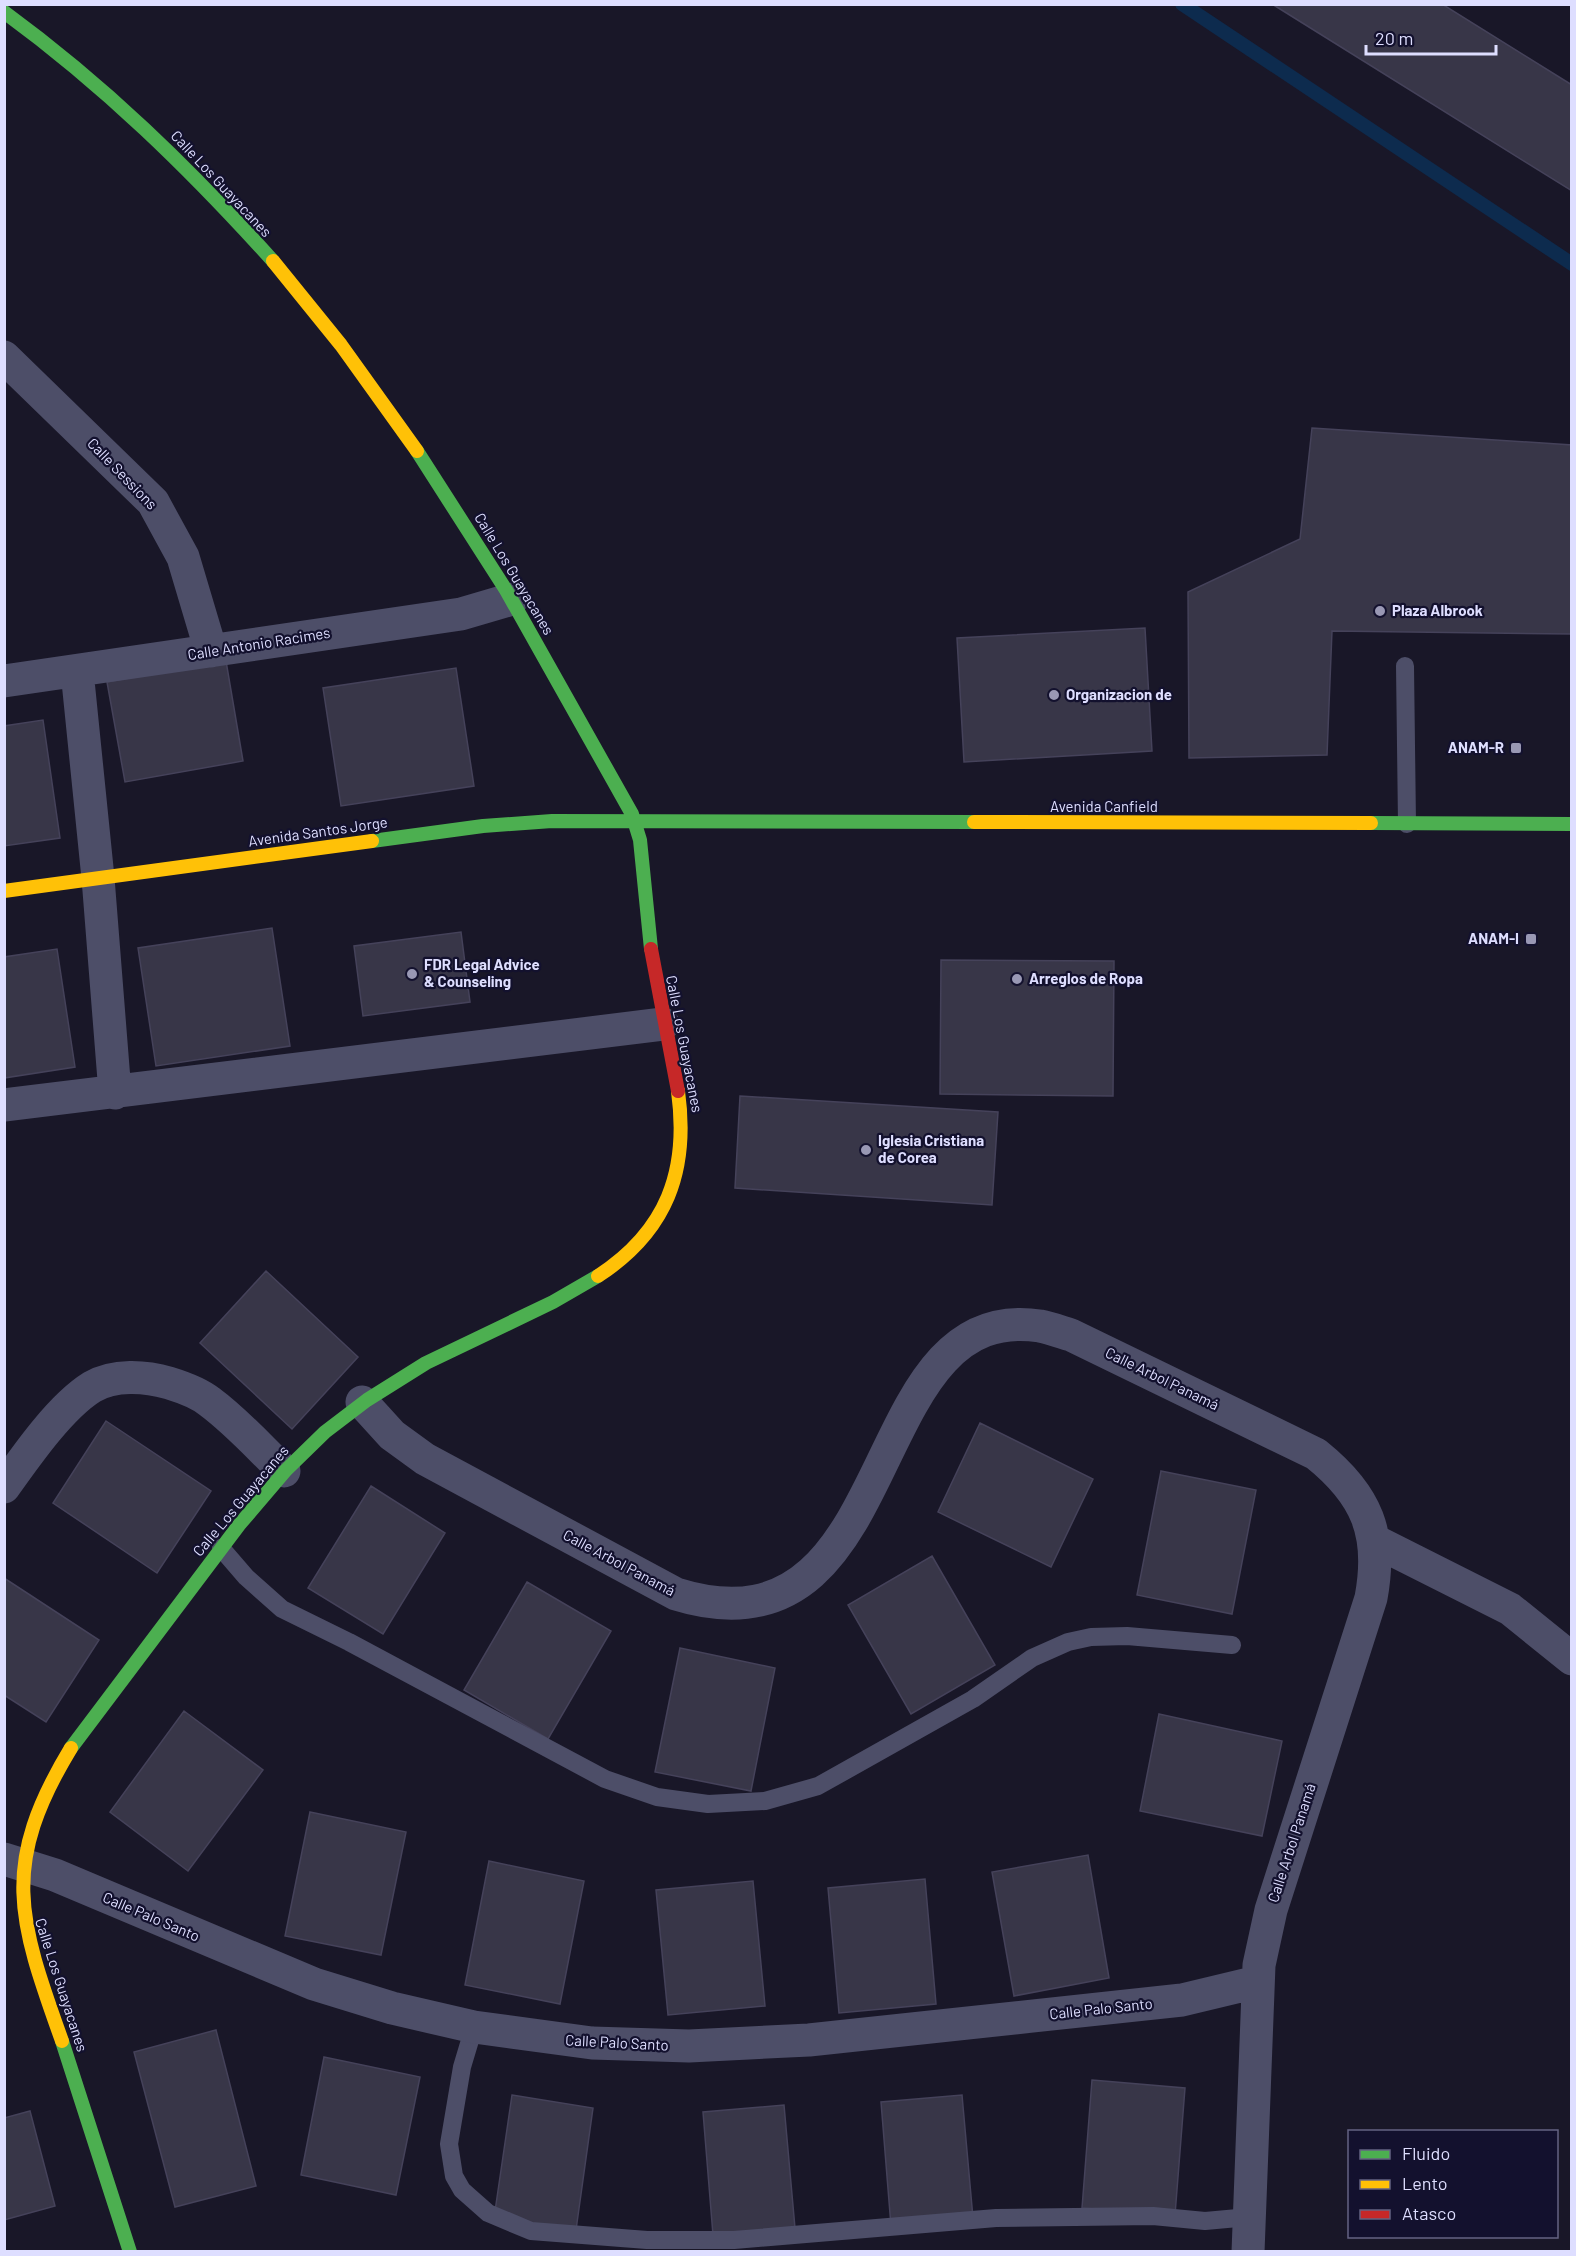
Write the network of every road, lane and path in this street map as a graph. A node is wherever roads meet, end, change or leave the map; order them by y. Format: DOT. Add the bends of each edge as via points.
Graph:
graph roads {
  1 [pos="4,12"];
  2 [pos="4,357"];
  3 [pos="512,599"];
  4 [pos="211,651"];
  5 [pos="1405,666"];
  6 [pos="77,671"];
  7 [pos="4,681"];
  8 [pos="637,823"];
  9 [pos="1407,824"];
  10 [pos="1572,824"];
  11 [pos="98,878"];
  12 [pos="4,891"];
  13 [pos="663,1024"];
  14 [pos="115,1093"];
  15 [pos="4,1105"];
  16 [pos="363,1402"];
  17 [pos="284,1471"];
  18 [pos="4,1487"];
  19 [pos="1375,1541"];
  20 [pos="221,1548"];
  21 [pos="1232,1645"];
  22 [pos="1572,1659"];
  23 [pos="12,1861"];
  24 [pos="1257,1983"];
  25 [pos="474,2027"];
  26 [pos="1249,2217"];
  27 [pos="130,2252"];
  28 [pos="1248,2252"];
  1 -- 3 [label="street, Calle Los Guayacanes" via="82,71 238,223 386,405"];
  2 -- 4 [label="street, Calle Sessions" via="153,502 183,557"];
  3 -- 4 [label="street, Calle Antonio Racimes" via="461,614"];
  3 -- 8 [label="street, Calle Los Guayacanes"];
  4 -- 6 [label="street, Calle Antonio Racimes"];
  5 -- 9 [label="lane"];
  6 -- 7 [label="street, Calle Antonio Racimes"];
  6 -- 11 [label="street"];
  8 -- 9 [label="street, Avenida Canfield"];
  8 -- 11 [label="street, Avenida Santos Jorge" via="552,821 483,826"];
  8 -- 13 [label="street, Calle Los Guayacanes" via="651,955"];
  9 -- 10 [label="street, Avenida Canfield"];
  11 -- 12 [label="street, Avenida Santos Jorge"];
  11 -- 14 [label="street"];
  13 -- 14 [label="street"];
  13 -- 16 [label="street, Calle Los Guayacanes" via="682,1104 682,1145 671,1192 644,1239 620,1263 595,1279 438,1355"];
  14 -- 15 [label="street"];
  16 -- 17 [label="street, Calle Los Guayacanes" via="319,1436"];
  16 -- 19 [label="street, Calle Arbol Panamá" via="392,1435 425,1459 651,1582 694,1600 742,1603 767,1598 793,1586 832,1555 923,1383 945,1357 989,1330 1040,1326 1071,1335 1316,1454 1354,1491"];
  17 -- 18 [label="street" via="209,1401 183,1387 138,1378 92,1387 65,1412"];
  17 -- 20 [label="street, Calle Los Guayacanes"];
  19 -- 22 [label="street" via="1510,1609"];
  19 -- 24 [label="street, Calle Arbol Panamá" via="1376,1572 1371,1598 1270,1910"];
  20 -- 21 [label="lane" via="282,1609 605,1779 657,1797 708,1804 765,1801 818,1786 973,1699 1032,1658 1068,1642 1127,1636"];
  20 -- 23 [label="street, Calle Los Guayacanes" via="74,1745 46,1788"];
  23 -- 25 [label="street, Calle Palo Santo" via="314,1984"];
  23 -- 27 [label="street, Calle Los Guayacanes" via="24,1932"];
  24 -- 25 [label="street, Calle Palo Santo" via="1182,2000 734,2046 592,2043"];
  24 -- 26 [label="street, Calle Arbol Panamá"];
  25 -- 26 [label="lane" via="462,2067 449,2144 454,2176 462,2190 488,2213 531,2231 647,2240 734,2240 996,2218 1153,2216 1205,2221"];
  26 -- 28 [label="street, Calle Arbol Panamá"];
}
